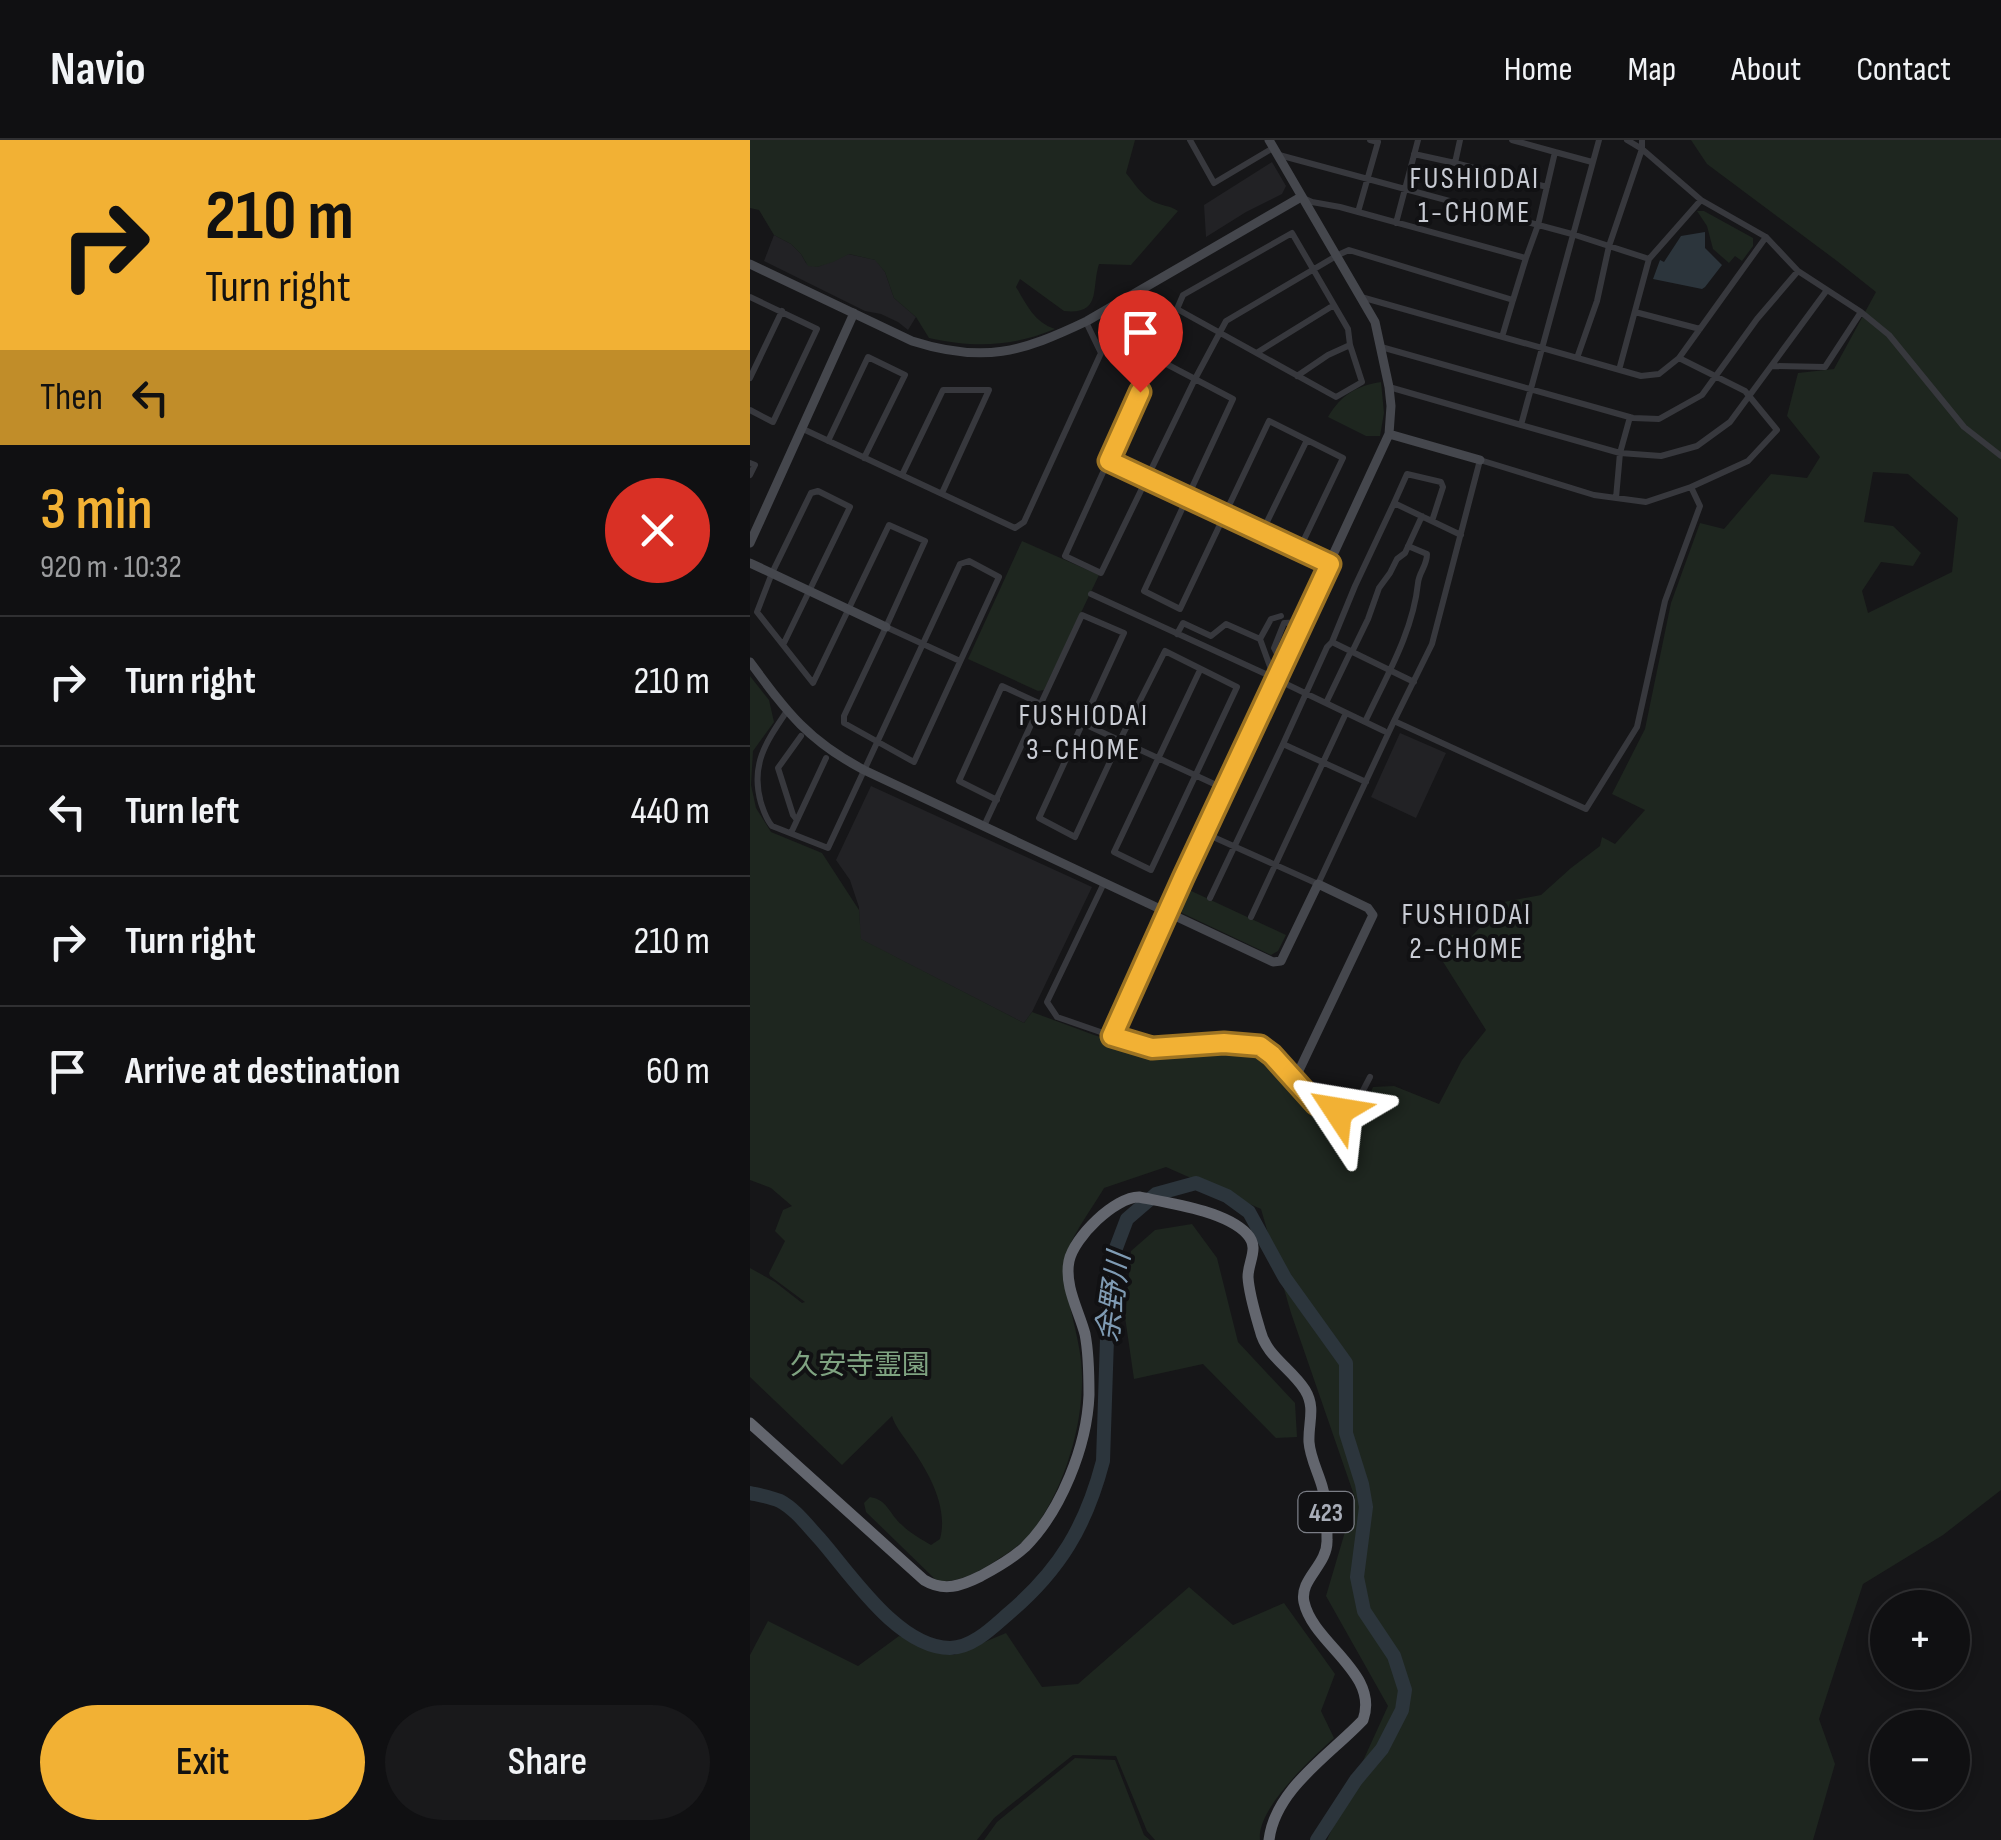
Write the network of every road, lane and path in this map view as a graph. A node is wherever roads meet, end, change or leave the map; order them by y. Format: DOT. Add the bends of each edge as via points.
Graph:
graph roads {
  1 [pos="1190,140"];
  2 [pos="1418,140"];
  3 [pos="1460,140"];
  4 [pos="1512,140"];
  5 [pos="1598,140"];
  6 [pos="1627,140"];
  7 [pos="1375,141"];
  8 [pos="1642,144"];
  9 [pos="1273,148"];
  10 [pos="1556,152"];
  11 [pos="1414,154"];
  12 [pos="1592,162"];
  13 [pos="1455,164"];
  14 [pos="1367,178"];
  15 [pos="1547,187"];
  16 [pos="1405,189"];
  17 [pos="1301,196"];
  18 [pos="1701,200"];
  19 [pos="1358,212"];
  20 [pos="1396,223"];
  21 [pos="1538,225"];
  22 [pos="1572,234"];
  23 [pos="1766,237"];
  24 [pos="1609,246"];
  25 [pos="1338,255"];
  26 [pos="1526,258"];
  27 [pos="1648,258"];
  28 [pos="751,267"];
  29 [pos="1314,270"];
  30 [pos="1798,272"];
  31 [pos="1827,290"];
  32 [pos="750,297"];
  33 [pos="1361,297"];
  34 [pos="1513,300"];
  35 [pos="1334,305"];
  36 [pos="782,311"];
  37 [pos="1635,312"];
  38 [pos="1860,312"];
  39 [pos="854,313"];
  40 [pos="1086,322"];
  41 [pos="1700,329"];
  42 [pos="1220,332"];
  43 [pos="1502,337"];
  44 [pos="1350,345"];
  45 [pos="1380,347"];
  46 [pos="1542,348"];
  47 [pos="1256,353"];
  48 [pos="1577,358"];
  49 [pos="1678,358"];
  50 [pos="1771,366"];
  51 [pos="1619,370"];
  52 [pos="1298,376"];
  53 [pos="1716,377"];
  54 [pos="750,378"];
  55 [pos="1195,379"];
  56 [pos="1389,388"];
  57 [pos="1531,388"];
  58 [pos="1749,396"];
  59 [pos="750,410"];
  60 [pos="1630,418"];
  61 [pos="1521,425"];
  62 [pos="803,429"];
  63 [pos="1389,434"];
  64 [pos="828,440"];
  65 [pos="1307,440"];
  66 [pos="1620,453"];
  67 [pos="2001,456"];
  68 [pos="864,458"];
  69 [pos="1480,460"];
  70 [pos="1109,461"];
  71 [pos="750,462"];
  72 [pos="750,474"];
  73 [pos="902,475"];
  74 [pos="1146,479"];
  75 [pos="1692,487"];
  76 [pos="942,494"];
  77 [pos="1187,498"];
  78 [pos="1616,498"];
  79 [pos="1394,503"];
  80 [pos="1225,514"];
  81 [pos="1422,516"];
  82 [pos="1432,521"];
  83 [pos="1262,532"];
  84 [pos="1461,535"];
  85 [pos="750,543"];
  86 [pos="1408,546"];
  87 [pos="1299,550"];
  88 [pos="750,563"];
  89 [pos="1330,564"];
  90 [pos="772,574"];
  91 [pos="810,591"];
  92 [pos="1091,594"];
  93 [pos="848,609"];
  94 [pos="1282,616"];
  95 [pos="1303,622"];
  96 [pos="886,627"];
  97 [pos="1178,634"];
  98 [pos="1260,639"];
  99 [pos="1332,642"];
  100 [pos="923,644"];
  101 [pos="784,645"];
  102 [pos="1351,652"];
  103 [pos="750,662"];
  104 [pos="960,662"];
  105 [pos="1283,666"];
  106 [pos="1200,670"];
  107 [pos="1389,670"];
  108 [pos="1271,674"];
  109 [pos="1414,682"];
  110 [pos="1304,693"];
  111 [pos="1326,703"];
  112 [pos="1042,704"];
  113 [pos="787,711"];
  114 [pos="1346,713"];
  115 [pos="1394,720"];
  116 [pos="1365,722"];
  117 [pos="1083,723"];
  118 [pos="1384,731"];
  119 [pos="801,736"];
  120 [pos="1120,740"];
  121 [pos="877,743"];
  122 [pos="1283,744"];
  123 [pos="826,758"];
  124 [pos="1158,758"];
  125 [pos="1323,762"];
  126 [pos="864,770"];
  127 [pos="1195,775"];
  128 [pos="1366,782"];
  129 [pos="1225,789"];
  130 [pos="998,800"];
  131 [pos="796,820"];
  132 [pos="984,826"];
  133 [pos="791,833"];
  134 [pos="1210,836"];
  135 [pos="1236,846"];
  136 [pos="1276,864"];
  137 [pos="1104,883"];
  138 [pos="1318,884"];
  139 [pos="1210,898"];
  140 [pos="1167,913"];
  141 [pos="1250,917"];
  142 [pos="1112,1036"];
  143 [pos="1370,1076"];
  144 [pos="1294,1081"];
  145 [pos="750,1423"];
  146 [pos="1269,1840"];
  1 -- 9 [label="street" via="1214,183"];
  2 -- 11 [label="street"];
  3 -- 13 [label="street"];
  4 -- 10 [label="street"];
  5 -- 12 [label="street"];
  6 -- 8 [label="street"];
  7 -- 14 [label="street"];
  8 -- 18 [label="street"];
  8 -- 24 [label="street"];
  9 -- 14 [label="street"];
  9 -- 17 [label="street"];
  10 -- 12 [label="street"];
  10 -- 15 [label="street"];
  11 -- 13 [label="street"];
  11 -- 16 [label="street"];
  12 -- 22 [label="street"];
  13 -- 15 [label="street"];
  14 -- 16 [label="street"];
  14 -- 19 [label="street"];
  15 -- 21 [label="street"];
  16 -- 20 [label="street"];
  16 -- 21 [label="street"];
  17 -- 19 [label="street"];
  17 -- 25 [label="street"];
  17 -- 40 [label="street"];
  18 -- 23 [label="street"];
  18 -- 27 [label="street"];
  19 -- 20 [label="street"];
  20 -- 26 [label="street"];
  21 -- 22 [label="street"];
  21 -- 26 [label="street"];
  22 -- 24 [label="street"];
  22 -- 46 [label="street"];
  23 -- 30 [label="street"];
  23 -- 41 [label="street"];
  24 -- 27 [label="street"];
  24 -- 48 [label="street"];
  25 -- 29 [label="street"];
  25 -- 33 [label="street"];
  25 -- 34 [label="street" via="1349,250"];
  26 -- 34 [label="street"];
  27 -- 37 [label="street"];
  28 -- 39 [label="street"];
  29 -- 35 [label="street"];
  29 -- 42 [label="street" via="1226,321"];
  29 -- 42 [label="street" via="1292,232 1184,296 1178,309"];
  30 -- 31 [label="street"];
  30 -- 53 [label="street"];
  31 -- 38 [label="street"];
  31 -- 50 [label="street"];
  32 -- 36 [label="street"];
  33 -- 43 [label="street"];
  33 -- 45 [label="street"];
  34 -- 43 [label="street"];
  35 -- 44 [label="street"];
  35 -- 47 [label="street"];
  36 -- 54 [label="street"];
  36 -- 59 [label="street" via="817,329 773,422"];
  37 -- 41 [label="street"];
  37 -- 51 [label="street"];
  38 -- 50 [label="street" via="1826,367"];
  38 -- 67 [label="street" via="1889,335 1964,427"];
  39 -- 40 [label="street" via="912,341 981,354 1016,350"];
  39 -- 62 [label="street"];
  40 -- 76 [label="street" via="1101,353 1024,522 1015,528"];
  41 -- 49 [label="street"];
  42 -- 47 [label="street"];
  42 -- 55 [label="street"];
  43 -- 46 [label="street"];
  44 -- 52 [label="street"];
  44 -- 52 [label="street" via="1362,382 1336,398"];
  45 -- 56 [label="street"];
  45 -- 57 [label="street"];
  46 -- 48 [label="street"];
  46 -- 57 [label="street"];
  47 -- 52 [label="street"];
  48 -- 51 [label="street"];
  49 -- 51 [label="street" via="1659,374"];
  49 -- 53 [label="street"];
  50 -- 58 [label="street"];
  53 -- 58 [label="street"];
  53 -- 60 [label="street" via="1702,395 1659,419"];
  55 -- 70 [label="street" via="1155,358"];
  55 -- 74 [label="street"];
  55 -- 77 [label="street" via="1233,399"];
  56 -- 61 [label="street"];
  56 -- 63 [label="street"];
  57 -- 60 [label="street"];
  57 -- 61 [label="street"];
  58 -- 66 [label="street" via="1730,422 1698,446 1661,456"];
  58 -- 75 [label="street" via="1778,430 1748,461"];
  60 -- 66 [label="street"];
  61 -- 66 [label="street"];
  62 -- 64 [label="street"];
  62 -- 85 [label="street"];
  63 -- 69 [label="street"];
  63 -- 89 [label="street"];
  64 -- 68 [label="street"];
  64 -- 68 [label="street" via="868,357 893,369 905,375"];
  65 -- 80 [label="street" via="1268,421"];
  65 -- 83 [label="street"];
  65 -- 87 [label="street" via="1343,458"];
  66 -- 78 [label="street"];
  68 -- 73 [label="street"];
  69 -- 78 [label="street"];
  69 -- 84 [label="street"];
  70 -- 74 [label="street"];
  70 -- 74 [label="street" via="1065,556 1101,572"];
  71 -- 72 [label="street"];
  73 -- 76 [label="street"];
  73 -- 76 [label="street" via="943,390 989,390"];
  74 -- 77 [label="street"];
  75 -- 78 [label="street" via="1646,502"];
  75 -- 115 [label="street" via="1700,506 1666,601 1637,727 1586,809"];
  77 -- 80 [label="street"];
  77 -- 80 [label="street" via="1144,591 1180,609"];
  79 -- 81 [label="street"];
  79 -- 82 [label="street" via="1407,474 1441,482"];
  79 -- 99 [label="street"];
  80 -- 83 [label="street"];
  81 -- 82 [label="street"];
  81 -- 86 [label="street"];
  82 -- 84 [label="street"];
  83 -- 87 [label="street"];
  84 -- 109 [label="street" via="1432,644"];
  86 -- 102 [label="street" via="1379,588"];
  86 -- 107 [label="street" via="1428,556"];
  87 -- 89 [label="street"];
  88 -- 90 [label="street"];
  89 -- 95 [label="street"];
  90 -- 91 [label="street"];
  90 -- 91 [label="street" via="811,493 818,491 850,507"];
  90 -- 101 [label="street" via="757,612"];
  91 -- 93 [label="street"];
  91 -- 101 [label="street"];
  92 -- 97 [label="street"];
  93 -- 96 [label="street"];
  93 -- 96 [label="street" via="889,524 925,541"];
  93 -- 101 [label="street" via="813,683"];
  94 -- 98 [label="street" via="1271,619"];
  95 -- 105 [label="street"];
  95 -- 105 [label="street" via="1284,623 1274,648"];
  96 -- 100 [label="street"];
  96 -- 121 [label="street" via="844,716 844,723"];
  97 -- 98 [label="street" via="1183,623 1211,636 1226,624"];
  97 -- 108 [label="street"];
  98 -- 108 [label="street"];
  99 -- 102 [label="street"];
  99 -- 110 [label="street"];
  100 -- 104 [label="street"];
  100 -- 104 [label="street" via="960,564 969,560 999,577"];
  100 -- 121 [label="street"];
  102 -- 107 [label="street"];
  102 -- 111 [label="street"];
  103 -- 113 [label="street"];
  104 -- 121 [label="street" via="914,762"];
  105 -- 129 [label="street"];
  106 -- 120 [label="street" via="1166,651"];
  106 -- 124 [label="street"];
  106 -- 127 [label="street" via="1238,687"];
  107 -- 109 [label="street"];
  107 -- 116 [label="street"];
  108 -- 110 [label="street, bridge"];
  109 -- 115 [label="street"];
  110 -- 111 [label="street"];
  110 -- 122 [label="street"];
  111 -- 114 [label="street"];
  112 -- 117 [label="street"];
  112 -- 117 [label="street" via="1082,615 1124,633"];
  112 -- 130 [label="street"];
  112 -- 130 [label="street" via="1002,686 959,781"];
  113 -- 126 [label="street" via="812,737"];
  113 -- 133 [label="street" via="761,752 756,787 767,821"];
  114 -- 116 [label="street"];
  114 -- 125 [label="street"];
  115 -- 128 [label="street"];
  116 -- 118 [label="street"];
  117 -- 120 [label="street"];
  117 -- 120 [label="street" via="1039,818 1075,837"];
  119 -- 131 [label="street" via="778,768"];
  120 -- 124 [label="street"];
  121 -- 126 [label="street"];
  122 -- 125 [label="street"];
  122 -- 135 [label="street"];
  123 -- 131 [label="street"];
  124 -- 127 [label="street"];
  124 -- 127 [label="street" via="1114,852 1151,870"];
  125 -- 128 [label="street"];
  125 -- 136 [label="street"];
  126 -- 132 [label="street"];
  126 -- 133 [label="street" via="828,848"];
  127 -- 129 [label="street"];
  128 -- 138 [label="street"];
  129 -- 140 [label="street"];
  130 -- 132 [label="street"];
  131 -- 133 [label="street"];
  132 -- 137 [label="street"];
  134 -- 135 [label="street"];
  135 -- 136 [label="street"];
  135 -- 139 [label="street"];
  136 -- 138 [label="street"];
  136 -- 141 [label="street"];
  137 -- 140 [label="street"];
  137 -- 142 [label="street" via="1047,1002 1057,1017"];
  138 -- 140 [label="street" via="1281,961"];
  138 -- 144 [label="street" via="1372,915"];
  140 -- 142 [label="street"];
  142 -- 144 [label="street" via="1152,1048 1260,1046"];
  143 -- 144 [label="street" via="1356,1104 1338,1111 1316,1104"];
  145 -- 146 [label="highway, 423" via="931,1585 957,1586 999,1566 1043,1526 1079,1450 1087,1356 1069,1262 1084,1232 1132,1197 1196,1208 1238,1226 1254,1247 1248,1280 1266,1347 1305,1390 1313,1415 1309,1441 1325,1500 1327,1552 1305,1588 1305,1604 1367,1696 1363,1720 1279,1806"];
}
